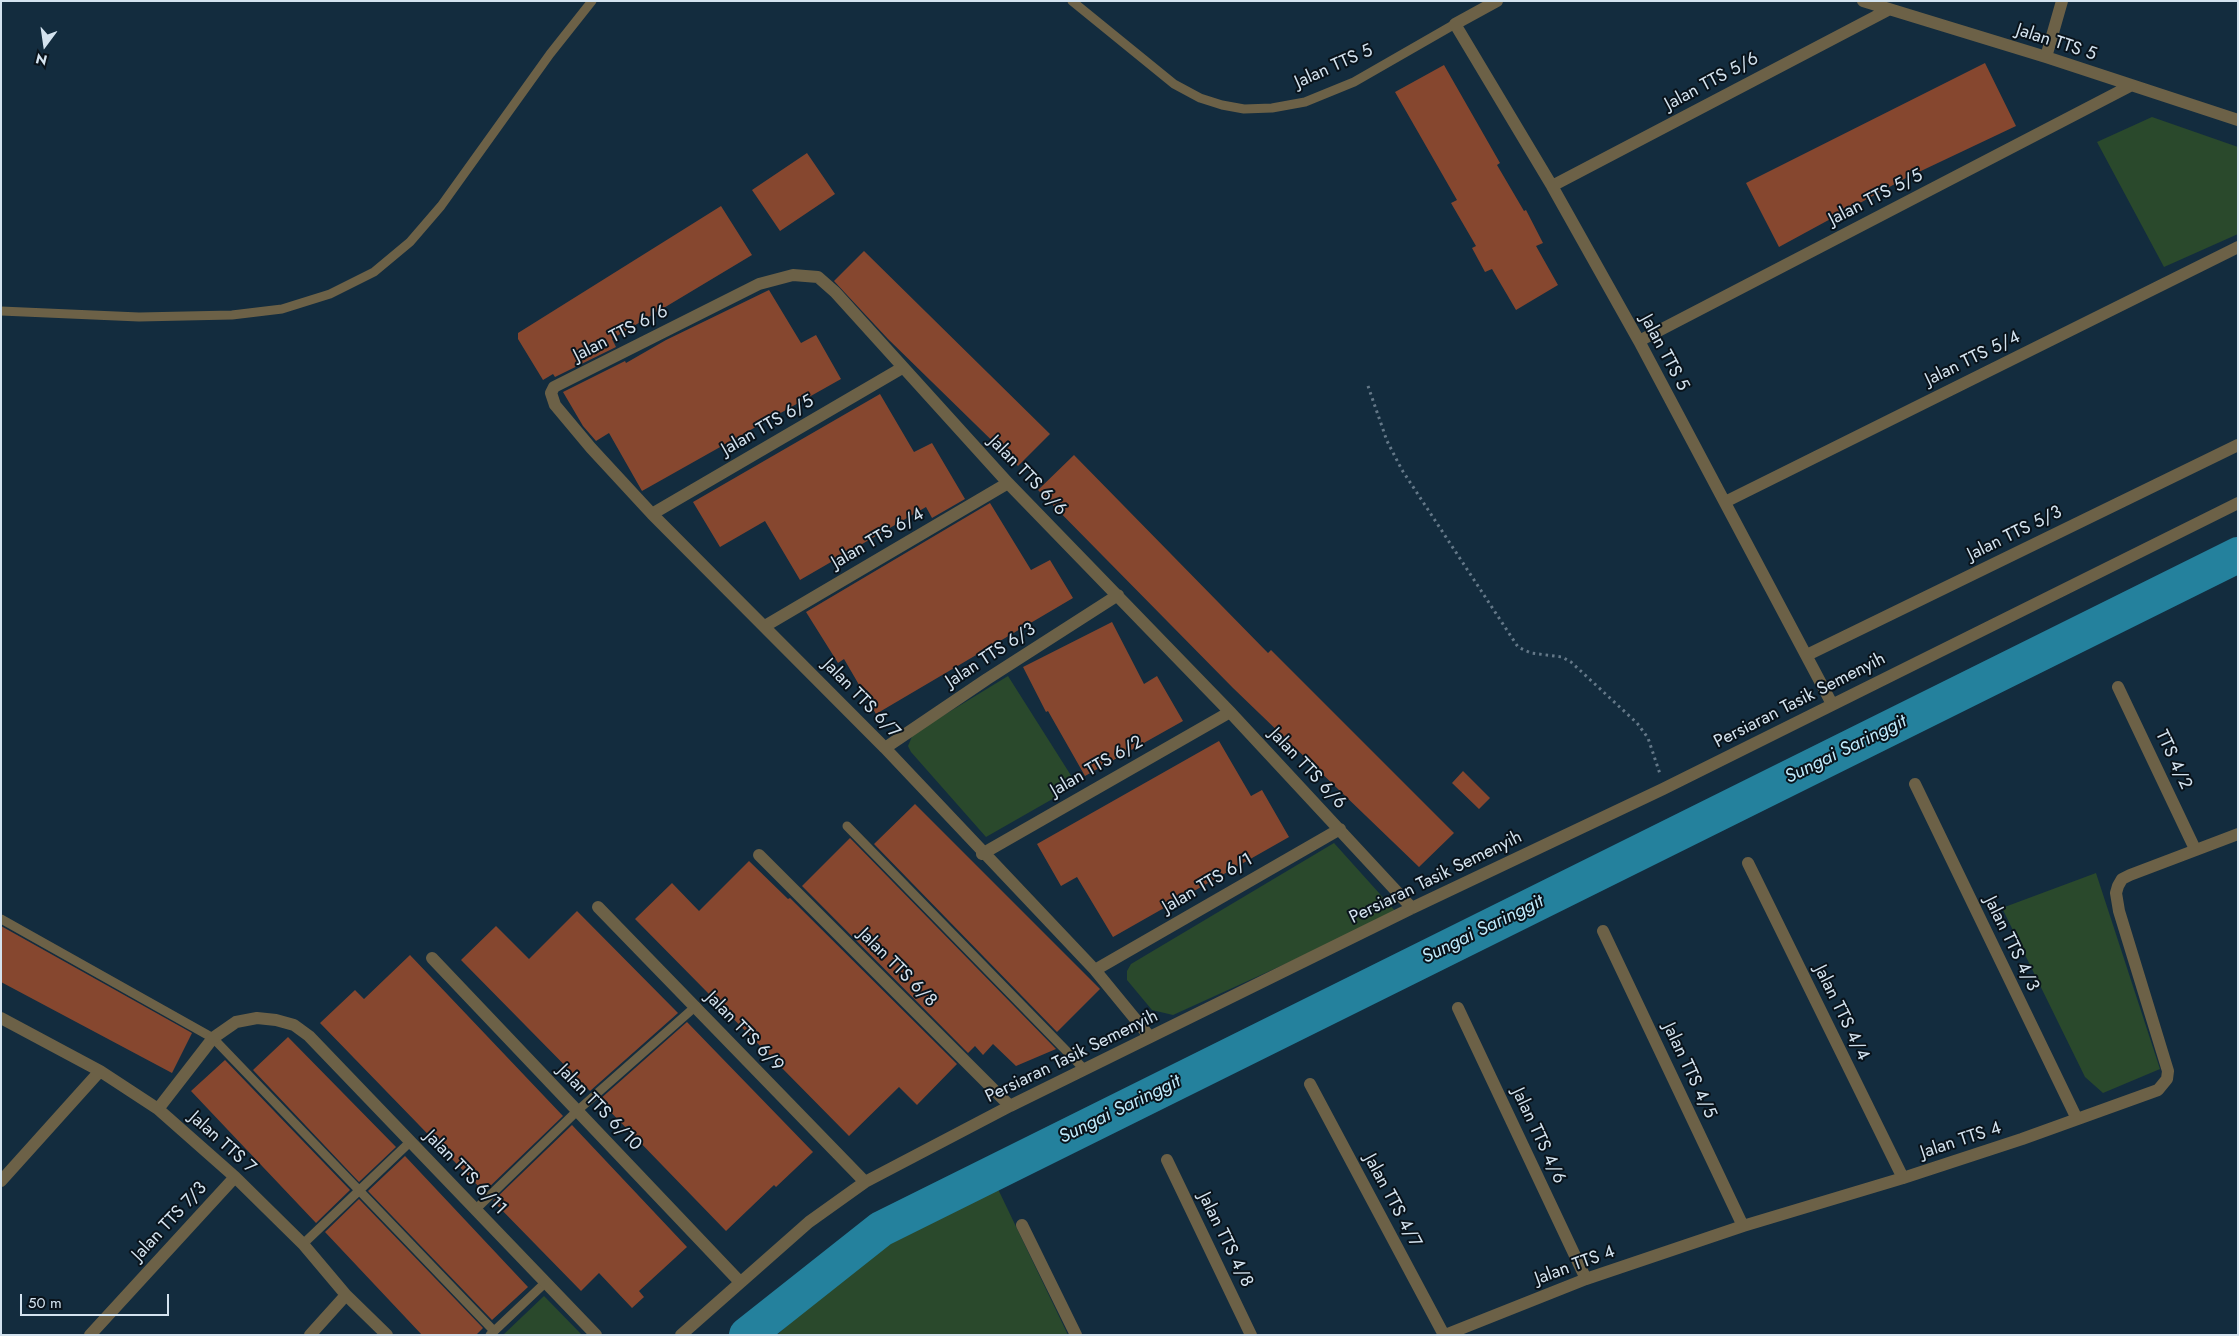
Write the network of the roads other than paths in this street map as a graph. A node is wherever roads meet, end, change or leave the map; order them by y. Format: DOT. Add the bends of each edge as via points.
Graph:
graph roads {
  1 [pos="592,1"];
  2 [pos="1072,1"];
  3 [pos="1497,1"];
  4 [pos="1863,1"];
  5 [pos="2062,1"];
  6 [pos="1888,10"];
  7 [pos="1455,24"];
  8 [pos="2046,57"];
  9 [pos="2130,86"];
  10 [pos="2238,120"];
  11 [pos="1552,186"];
  12 [pos="2238,247"];
  13 [pos="1,311"];
  14 [pos="1639,341"];
  15 [pos="902,368"];
  16 [pos="554,387"];
  17 [pos="2238,444"];
  18 [pos="1008,483"];
  19 [pos="1725,502"];
  20 [pos="2238,503"];
  21 [pos="652,514"];
  22 [pos="1118,595"];
  23 [pos="765,626"];
  24 [pos="1807,655"];
  25 [pos="2118,687"];
  26 [pos="1832,704"];
  27 [pos="1230,712"];
  28 [pos="885,748"];
  29 [pos="1915,784"];
  30 [pos="847,826"];
  31 [pos="1340,829"];
  32 [pos="2238,834"];
  33 [pos="2196,849"];
  34 [pos="982,854"];
  35 [pos="758,855"];
  36 [pos="1748,863"];
  37 [pos="598,907"];
  38 [pos="1412,908"];
  39 [pos="1,919"];
  40 [pos="1603,931"];
  41 [pos="432,958"];
  42 [pos="1095,970"];
  43 [pos="696,1006"];
  44 [pos="1458,1008"];
  45 [pos="1,1018"];
  46 [pos="1150,1037"];
  47 [pos="213,1038"];
  48 [pos="1085,1070"];
  49 [pos="100,1071"];
  50 [pos="1310,1084"];
  51 [pos="1010,1106"];
  52 [pos="158,1110"];
  53 [pos="577,1111"];
  54 [pos="2077,1119"];
  55 [pos="410,1142"];
  56 [pos="1168,1160"];
  57 [pos="235,1177"];
  58 [pos="1903,1178"];
  59 [pos="1,1181"];
  60 [pos="864,1182"];
  61 [pos="359,1190"];
  62 [pos="476,1209"];
  63 [pos="1022,1225"];
  64 [pos="1743,1226"];
  65 [pos="303,1244"];
  66 [pos="1586,1279"];
  67 [pos="546,1282"];
  68 [pos="740,1282"];
  69 [pos="346,1295"];
  70 [pos="492,1333"];
  71 [pos="90,1335"];
  72 [pos="310,1335"];
  73 [pos="387,1335"];
  74 [pos="596,1335"];
  75 [pos="681,1335"];
  76 [pos="1076,1335"];
  77 [pos="1251,1335"];
  78 [pos="1444,1335"];
  1 -- 13 [label="lane" via="441,206 410,242 374,272 330,294 282,309 232,315 139,317"];
  2 -- 7 [label="lane, Jalan TTS 5" via="1174,84 1200,98 1244,109 1305,102 1354,82"];
  3 -- 7 [label="street, Jalan TTS 5"];
  4 -- 6 [label="street, Jalan TTS 5"];
  5 -- 8 [label="street"];
  6 -- 8 [label="street, Jalan TTS 5"];
  6 -- 11 [label="street, Jalan TTS 5/6"];
  7 -- 11 [label="street, Jalan TTS 5"];
  8 -- 9 [label="street, Jalan TTS 5"];
  9 -- 10 [label="street, Jalan TTS 5"];
  9 -- 14 [label="street, Jalan TTS 5/5"];
  11 -- 14 [label="street, Jalan TTS 5"];
  12 -- 19 [label="street, Jalan TTS 5/4"];
  14 -- 19 [label="street, Jalan TTS 5"];
  15 -- 16 [label="street, Jalan TTS 6/6" via="825,282 805,274 775,278 744,291"];
  15 -- 18 [label="street, Jalan TTS 6/6"];
  15 -- 21 [label="street, Jalan TTS 6/5"];
  16 -- 21 [label="street, Jalan TTS 6/7" via="551,392 555,405"];
  17 -- 24 [label="street, Jalan TTS 5/3"];
  18 -- 22 [label="street, Jalan TTS 6/6"];
  18 -- 23 [label="street, Jalan TTS 6/4"];
  19 -- 24 [label="street, Jalan TTS 5"];
  20 -- 26 [label="street, Persiaran Tasik Semenyih"];
  21 -- 23 [label="street, Jalan TTS 6/7"];
  22 -- 27 [label="street, Jalan TTS 6/6"];
  22 -- 28 [label="street, Jalan TTS 6/3"];
  23 -- 28 [label="street, Jalan TTS 6/7"];
  24 -- 26 [label="street, Jalan TTS 5"];
  25 -- 33 [label="street, TTS 4/2"];
  26 -- 38 [label="street, Persiaran Tasik Semenyih" via="1664,789"];
  27 -- 31 [label="street, Jalan TTS 6/6"];
  27 -- 34 [label="street, Jalan TTS 6/2"];
  28 -- 34 [label="street, Jalan TTS 6/7"];
  29 -- 54 [label="street, Jalan TTS 4/3"];
  30 -- 48 [label="lane"];
  31 -- 38 [label="street, Jalan TTS 6/6"];
  31 -- 42 [label="street, Jalan TTS 6/1"];
  32 -- 33 [label="street, Jalan TTS 4"];
  33 -- 54 [label="street, Jalan TTS 4" via="2122,879 2116,893 2165,1060 2167,1079 2158,1090 2136,1100"];
  34 -- 42 [label="street, Jalan TTS 6/7"];
  35 -- 51 [label="street, Jalan TTS 6/8"];
  36 -- 58 [label="street, Jalan TTS 4/4"];
  37 -- 43 [label="street, Jalan TTS 6/9"];
  38 -- 46 [label="street, Persiaran Tasik Semenyih"];
  39 -- 47 [label="lane"];
  40 -- 64 [label="street, Jalan TTS 4/5"];
  41 -- 53 [label="street, Jalan TTS 6/10"];
  42 -- 46 [label="street, Jalan TTS 6/7"];
  43 -- 53 [label="lane"];
  43 -- 60 [label="street, Jalan TTS 6/9"];
  44 -- 66 [label="street, Jalan TTS 4/6"];
  45 -- 49 [label="street, Jalan TTS 7"];
  46 -- 48 [label="street, Persiaran Tasik Semenyih"];
  47 -- 52 [label="street, Jalan TTS 6/11"];
  47 -- 55 [label="street, Jalan TTS 6/11" via="236,1022 257,1018 294,1025 309,1036"];
  47 -- 61 [label="lane"];
  48 -- 51 [label="street, Persiaran Tasik Semenyih"];
  49 -- 52 [label="street, Jalan TTS 7"];
  49 -- 59 [label="street"];
  50 -- 78 [label="street, Jalan TTS 4/7"];
  51 -- 60 [label="street, Persiaran Tasik Semenyih"];
  52 -- 57 [label="street, Jalan TTS 7"];
  53 -- 62 [label="lane"];
  53 -- 68 [label="street, Jalan TTS 6/10"];
  54 -- 58 [label="street, Jalan TTS 4"];
  55 -- 61 [label="lane"];
  55 -- 62 [label="street, Jalan TTS 6/11"];
  56 -- 77 [label="street, Jalan TTS 4/8"];
  57 -- 65 [label="street, Jalan TTS 7"];
  57 -- 71 [label="street, Jalan TTS 7/3"];
  58 -- 64 [label="street, Jalan TTS 4"];
  60 -- 68 [label="street, Persiaran Tasik Semenyih" via="809,1222"];
  61 -- 65 [label="lane"];
  61 -- 70 [label="lane"];
  62 -- 67 [label="street, Jalan TTS 6/11"];
  63 -- 76 [label="street"];
  64 -- 66 [label="street, Jalan TTS 4"];
  65 -- 69 [label="street, Jalan TTS 7"];
  66 -- 78 [label="street, Jalan TTS 4"];
  67 -- 70 [label="lane"];
  67 -- 74 [label="street, Jalan TTS 6/11"];
  68 -- 75 [label="street, Persiaran Tasik Semenyih"];
  69 -- 72 [label="street"];
  69 -- 73 [label="street, Jalan TTS 7"];
}
